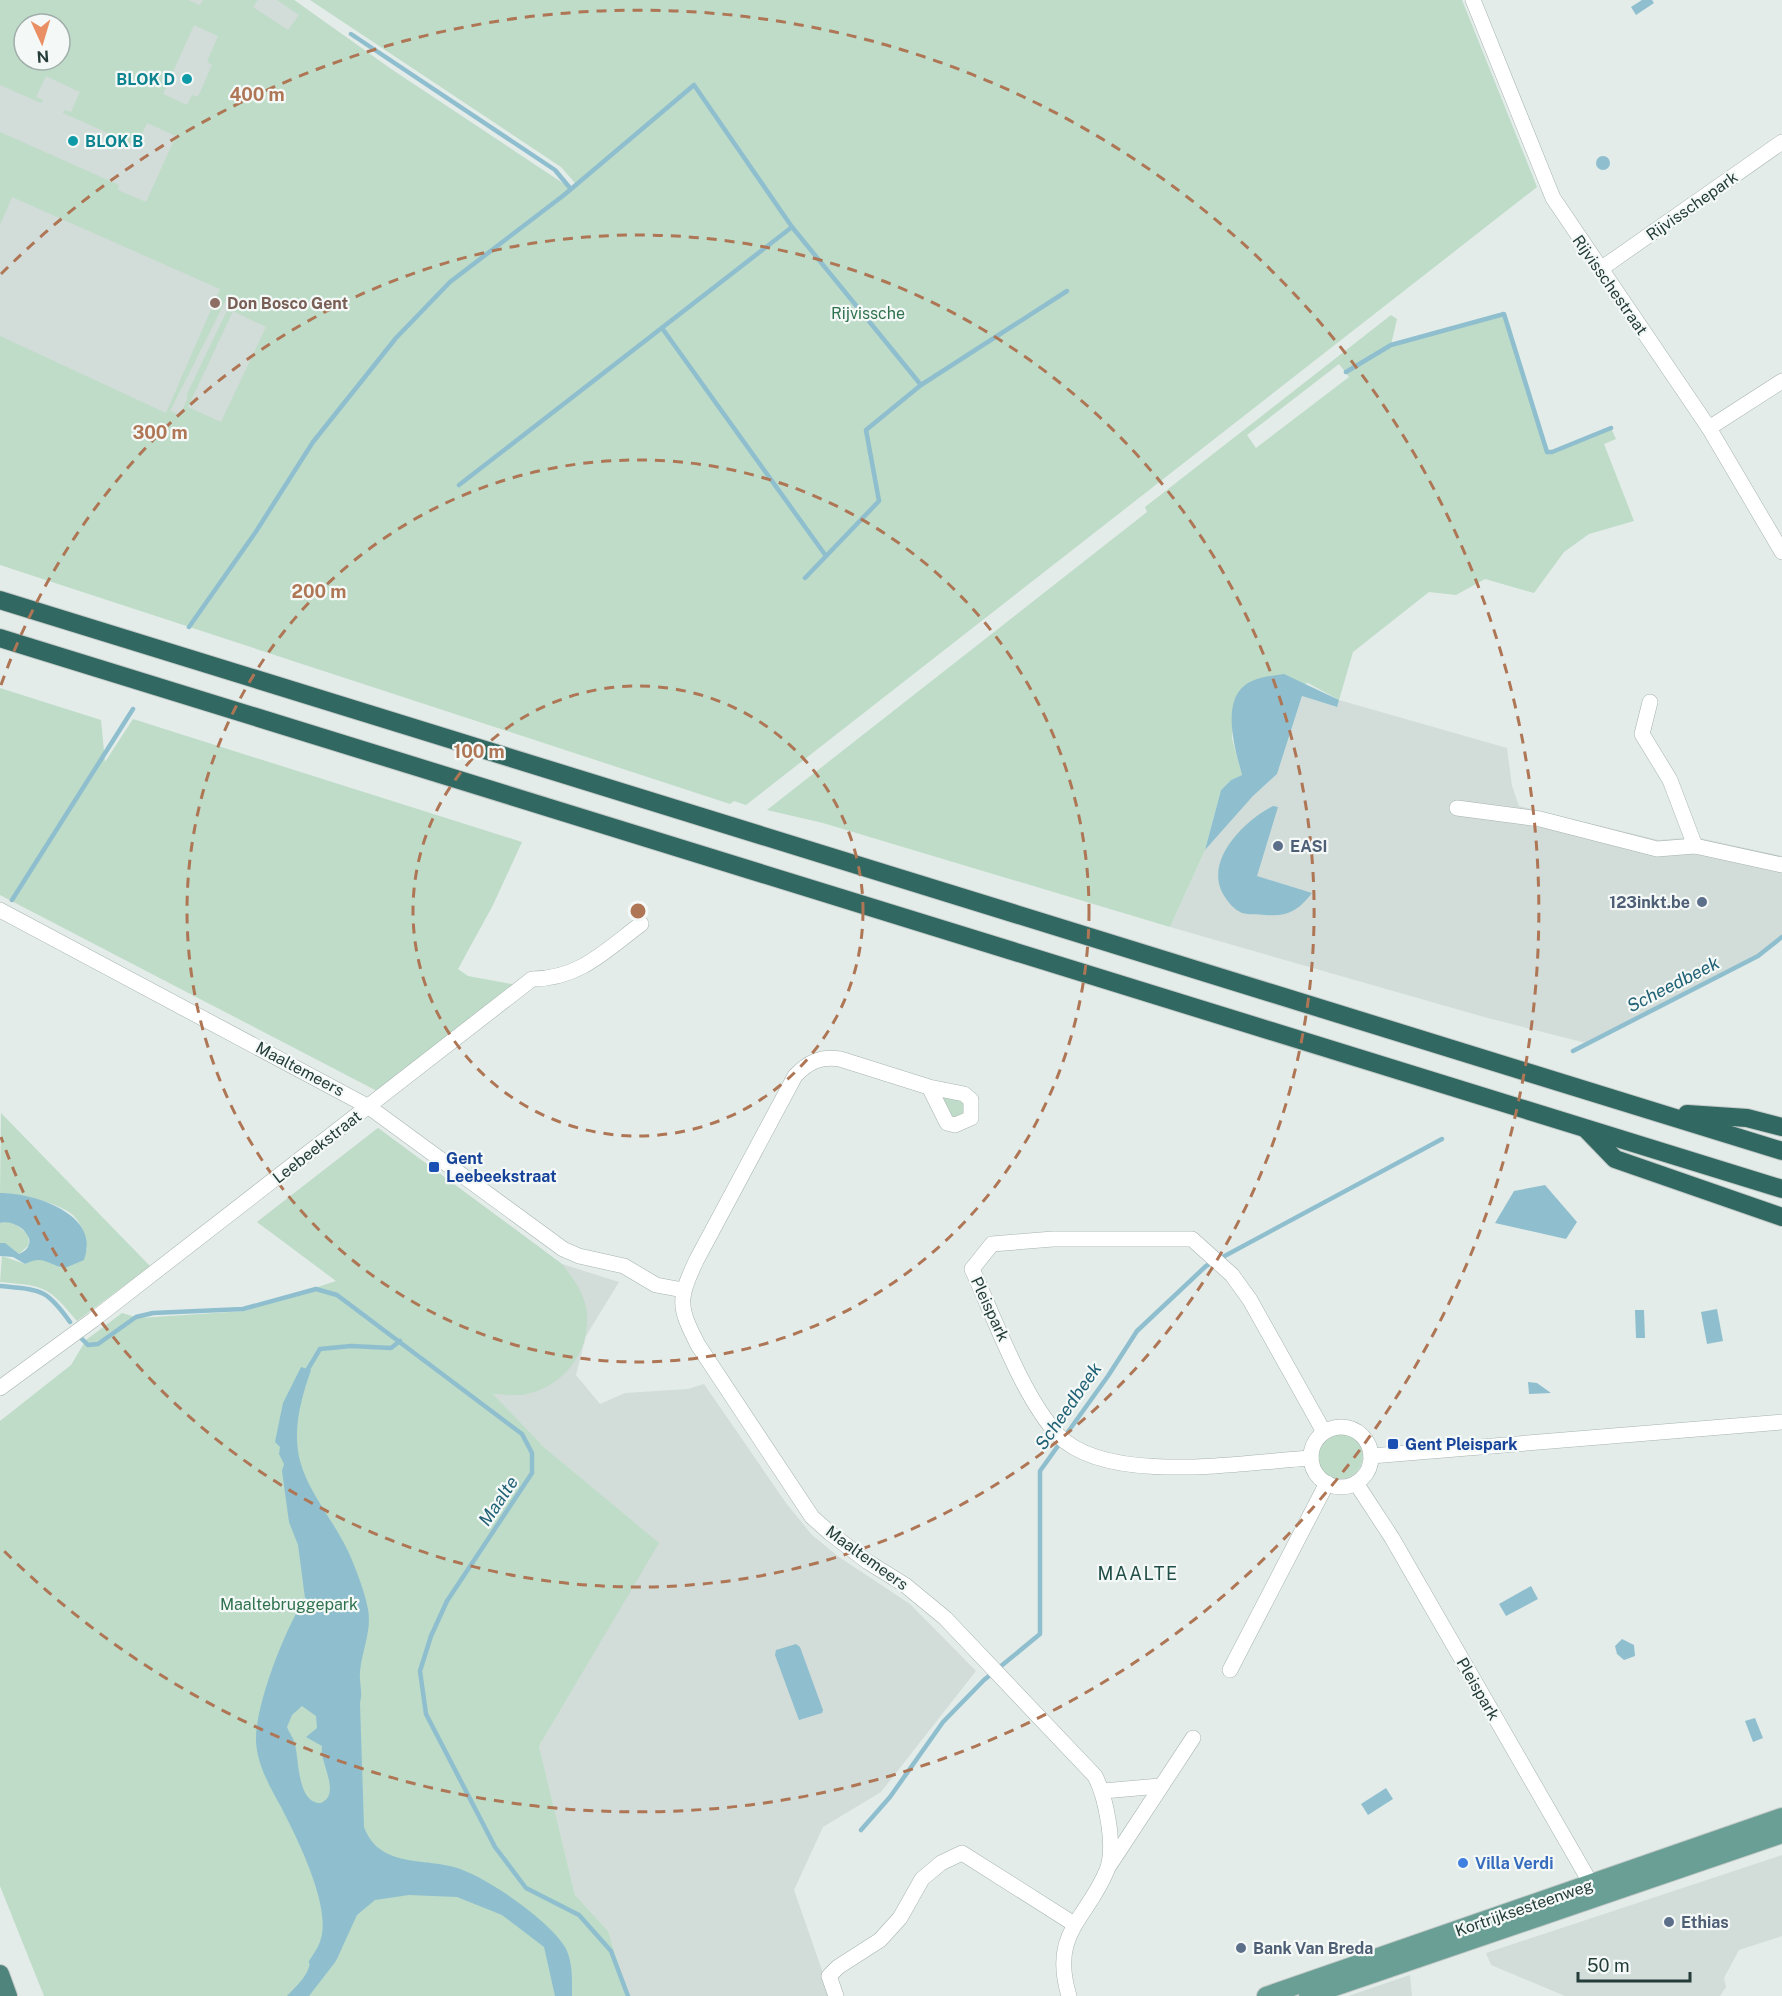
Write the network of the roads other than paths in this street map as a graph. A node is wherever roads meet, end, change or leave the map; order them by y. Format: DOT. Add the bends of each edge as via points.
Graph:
graph roads {
  1 [pos="1473,0"];
  2 [pos="1782,142"];
  3 [pos="1602,268"];
  4 [pos="1782,381"];
  5 [pos="1709,428"];
  6 [pos="1782,552"];
  7 [pos="0,600"];
  8 [pos="0,638"];
  9 [pos="1650,702"];
  10 [pos="1457,808"];
  11 [pos="1695,846"];
  12 [pos="1782,865"];
  13 [pos="0,910"];
  14 [pos="640,924"];
  15 [pos="929,1087"];
  16 [pos="369,1107"];
  17 [pos="1658,1112"];
  18 [pos="1782,1127"];
  19 [pos="1585,1128"];
  20 [pos="1782,1151"];
  21 [pos="1782,1189"];
  22 [pos="1782,1217"];
  23 [pos="683,1290"];
  24 [pos="0,1388"];
  25 [pos="1782,1422"];
  26 [pos="1324,1432"];
  27 [pos="1371,1456"];
  28 [pos="1311,1458"];
  29 [pos="1327,1483"];
  30 [pos="1356,1483"];
  31 [pos="1230,1670"];
  32 [pos="1193,1738"];
  33 [pos="1160,1786"];
  34 [pos="1103,1791"];
  35 [pos="1782,1817"];
  36 [pos="1782,1834"];
  37 [pos="1108,1868"];
  38 [pos="1592,1892"];
  39 [pos="1074,1924"];
  40 [pos="0,1974"];
  41 [pos="8,1996"];
  42 [pos="836,1996"];
  43 [pos="1069,1996"];
  44 [pos="1266,1996"];
  45 [pos="1308,1996"];
  1 -- 3 [label="street, Rijvisschestraat" via="1552,198"];
  2 -- 3 [label="street, Rijvisschepark"];
  3 -- 5 [label="street, Rijvisschestraat"];
  4 -- 5 [label="street"];
  5 -- 6 [label="street, Rijvisschestraat"];
  7 -- 17 [label="highway"];
  8 -- 19 [label="highway"];
  9 -- 11 [label="street" via="1642,734 1670,780"];
  10 -- 11 [label="street" via="1540,819 1657,849"];
  11 -- 12 [label="street"];
  13 -- 16 [label="street, Maaltemeers"];
  14 -- 16 [label="street, Leebeekstraat" via="574,973 553,980 531,980"];
  15 -- 23 [label="street" via="829,1057 804,1066 784,1096"];
  16 -- 23 [label="street, Maaltemeers" via="562,1249 624,1266 656,1285"];
  16 -- 24 [label="street, Leebeekstraat"];
  17 -- 18 [label="highway" via="1747,1118"];
  17 -- 20 [label="highway"];
  19 -- 21 [label="highway"];
  19 -- 22 [label="highway" via="1615,1159"];
  23 -- 34 [label="street, Maaltemeers" via="686,1322 698,1345 812,1516 839,1541 905,1585 945,1618 1095,1776"];
  25 -- 27 [label="street"];
  26 -- 27 [label="street" via="1339,1426 1356,1430 1367,1442"];
  26 -- 28 [label="street" via="1314,1443"];
  26 -- 28 [label="street, Pleispark" via="1250,1300 1232,1275 1192,1239 1053,1239 992,1244 972,1269 1027,1387 1065,1440 1088,1455 1126,1465 1167,1467"];
  27 -- 30 [label="street" via="1367,1473"];
  28 -- 29 [label="street" via="1315,1473"];
  29 -- 30 [label="street" via="1341,1487"];
  29 -- 31 [label="street"];
  30 -- 38 [label="street, Pleispark" via="1392,1538"];
  32 -- 33 [label="street, Maaltemeers"];
  33 -- 34 [label="street"];
  33 -- 37 [label="street, Maaltemeers"];
  34 -- 37 [label="street, Maaltemeers" via="1110,1832"];
  35 -- 38 [label="main road, Kortrijksesteenweg"];
  36 -- 38 [label="main road, Kortrijksesteenweg"];
  37 -- 39 [label="street, Maaltemeers"];
  38 -- 44 [label="main road, Kortrijksesteenweg"];
  38 -- 45 [label="main road, Kortrijksesteenweg"];
  39 -- 42 [label="street" via="962,1853 941,1863 922,1879 900,1918 880,1940 829,1976"];
  39 -- 43 [label="street, Maaltemeers" via="1063,1960"];
  40 -- 41 [label="highway"];
}
